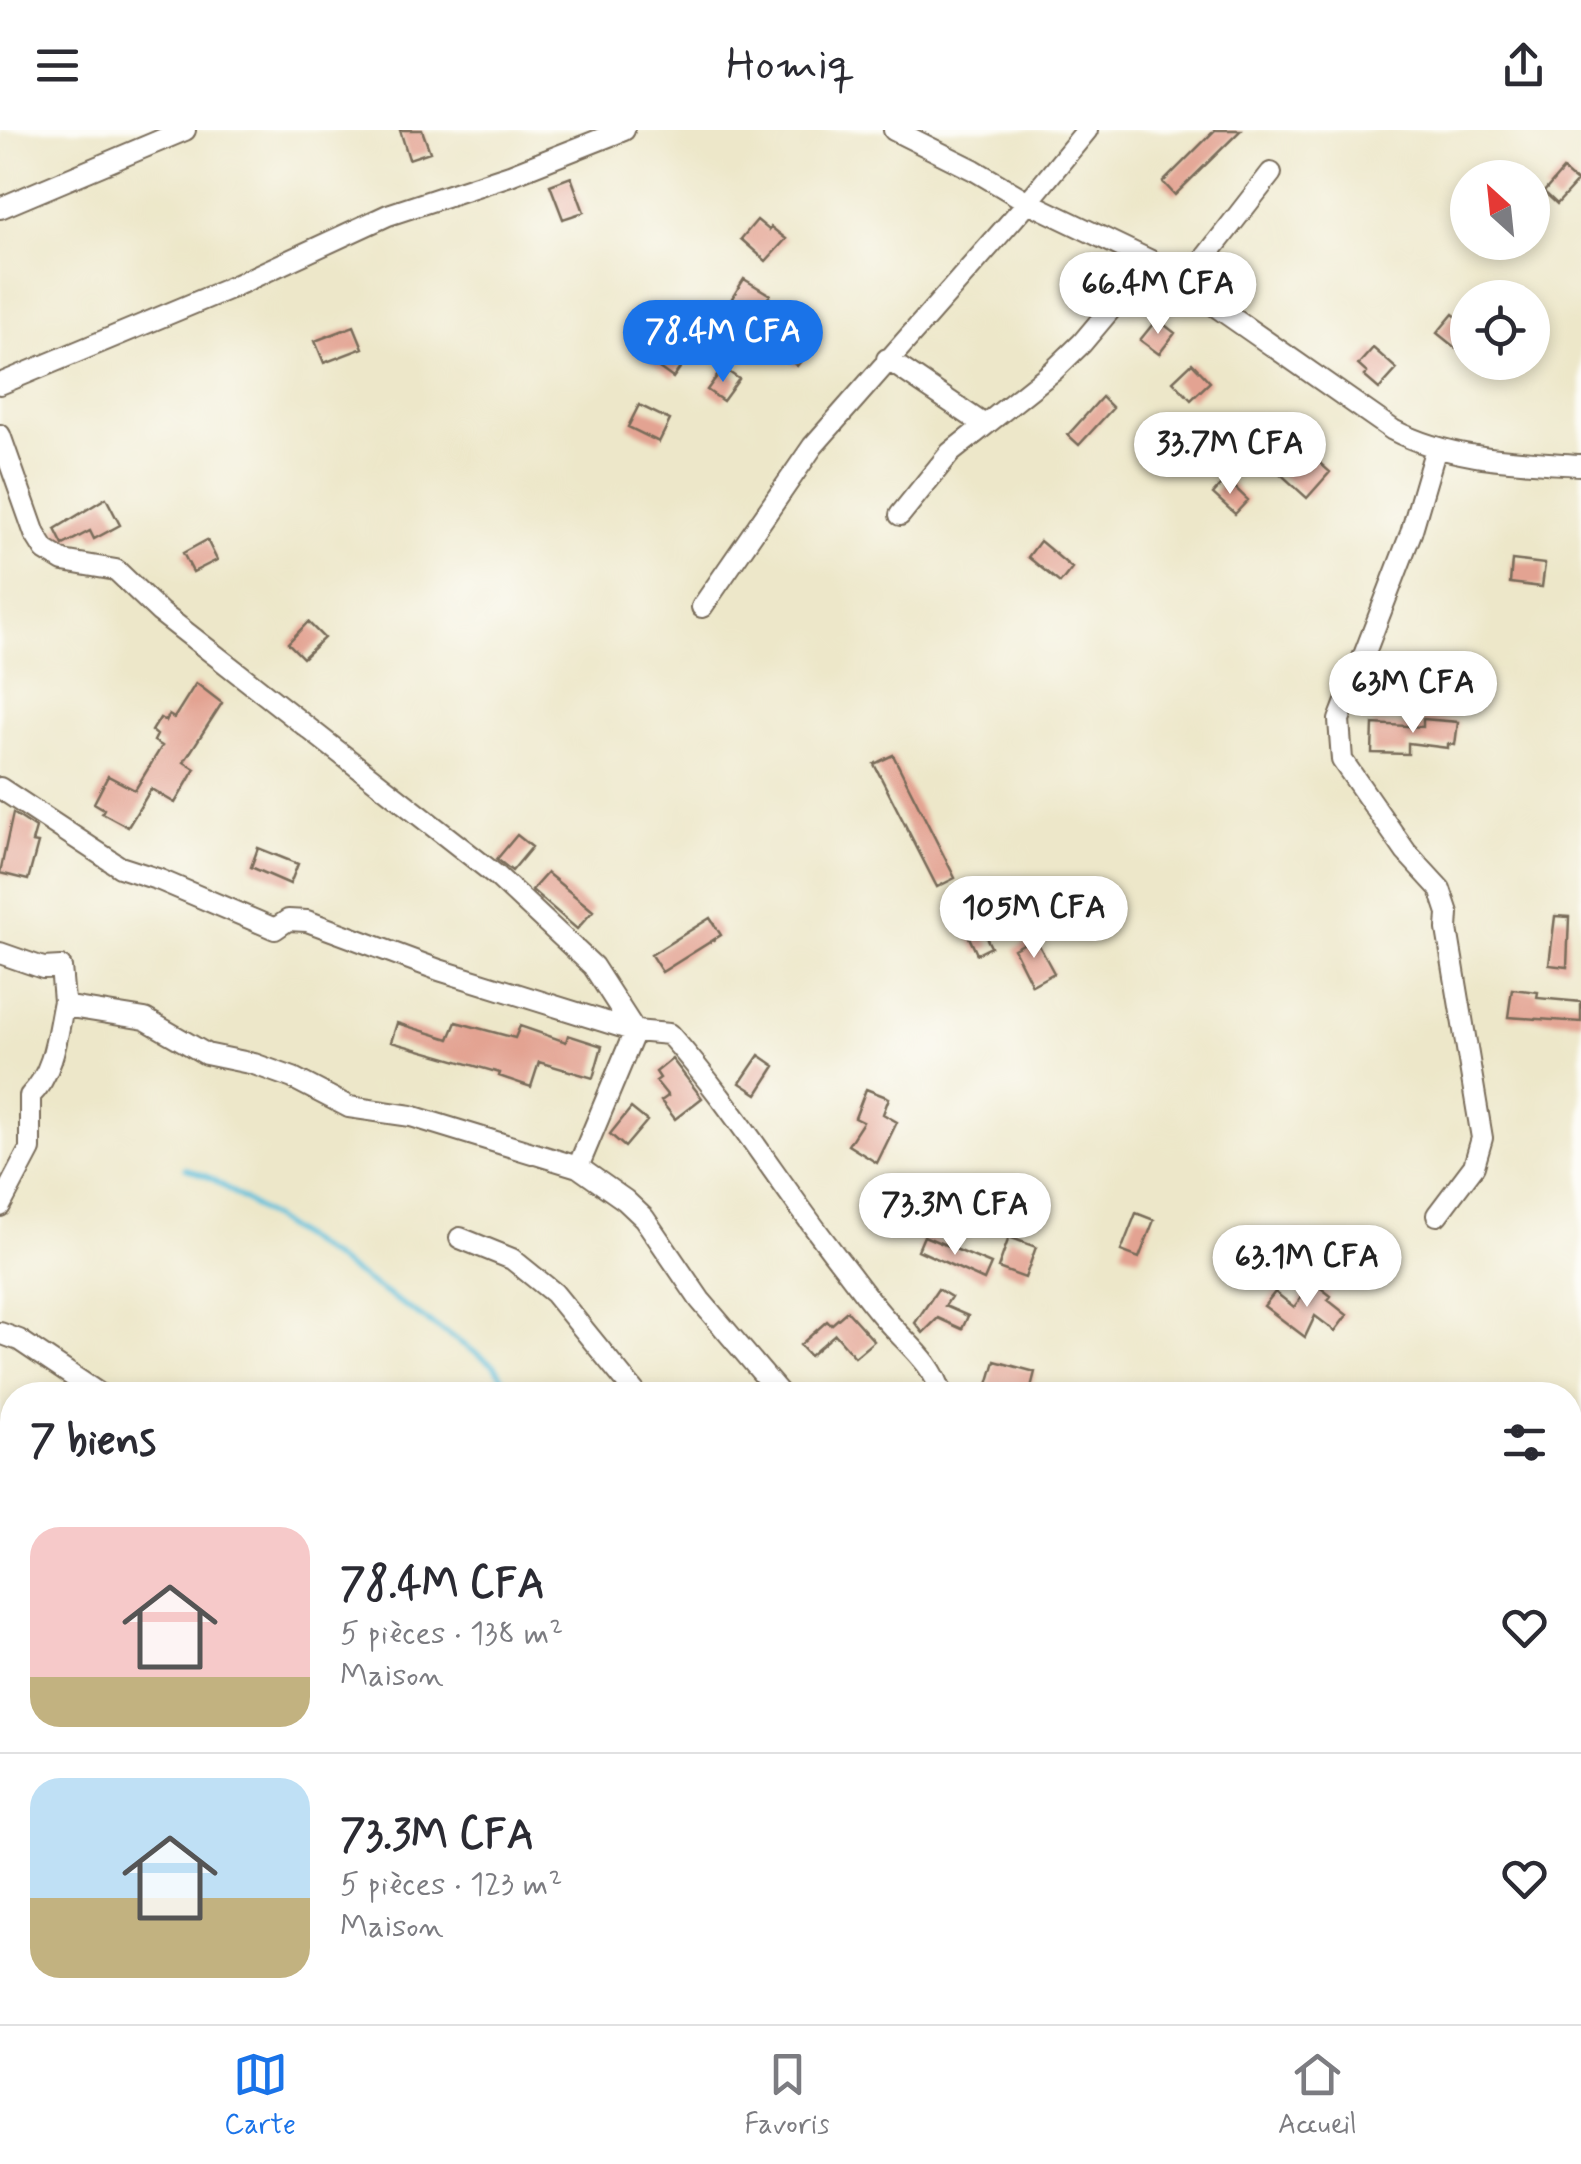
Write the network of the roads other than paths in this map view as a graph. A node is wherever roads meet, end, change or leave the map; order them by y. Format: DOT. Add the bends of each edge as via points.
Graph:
graph roads {
  1 [pos="186,130"];
  2 [pos="624,130"];
  3 [pos="894,130"];
  4 [pos="1087,130"];
  5 [pos="1272,173"];
  6 [pos="1028,202"];
  7 [pos="0,208"];
  8 [pos="1150,261"];
  9 [pos="1184,285"];
  10 [pos="887,359"];
  11 [pos="0,384"];
  12 [pos="983,424"];
  13 [pos="0,434"];
  14 [pos="1436,448"];
  15 [pos="1581,465"];
  16 [pos="900,516"];
  17 [pos="702,607"];
  18 [pos="0,788"];
  19 [pos="0,953"];
  20 [pos="64,1000"];
  21 [pos="635,1031"];
  22 [pos="578,1167"];
  23 [pos="0,1206"];
  24 [pos="1437,1215"];
  25 [pos="460,1238"];
  26 [pos="0,1333"];
  27 [pos="82,1382"];
  28 [pos="626,1382"];
  29 [pos="770,1382"];
  30 [pos="938,1382"];
  1 -- 7 [label="street"];
  2 -- 11 [label="street" via="388,215"];
  3 -- 6 [label="street"];
  4 -- 6 [label="street"];
  5 -- 9 [label="street"];
  6 -- 8 [label="street"];
  6 -- 10 [label="street"];
  8 -- 9 [label="street"];
  8 -- 12 [label="street" via="1072,352"];
  9 -- 14 [label="street" via="1393,430"];
  10 -- 12 [label="street"];
  10 -- 17 [label="street" via="813,446"];
  12 -- 16 [label="street" via="950,453"];
  13 -- 21 [label="street" via="44,550 63,562 116,570 497,876 593,966"];
  14 -- 15 [label="street"];
  14 -- 24 [label="street" via="1411,533 1338,720 1342,760 1406,852 1440,888 1448,914 1482,1138 1474,1166"];
  18 -- 21 [label="street" via="120,868 275,929 288,920 307,921"];
  19 -- 20 [label="street" via="43,968 61,967"];
  20 -- 22 [label="street" via="86,1012 145,1019 206,1054 280,1073 350,1107 410,1116"];
  20 -- 23 [label="street" via="49,1070 30,1096 30,1149"];
  21 -- 22 [label="street"];
  21 -- 30 [label="street" via="669,1034 704,1074"];
  22 -- 29 [label="street" via="644,1218 700,1300"];
  25 -- 28 [label="street" via="512,1258 554,1293"];
  26 -- 27 [label="street"];
}
